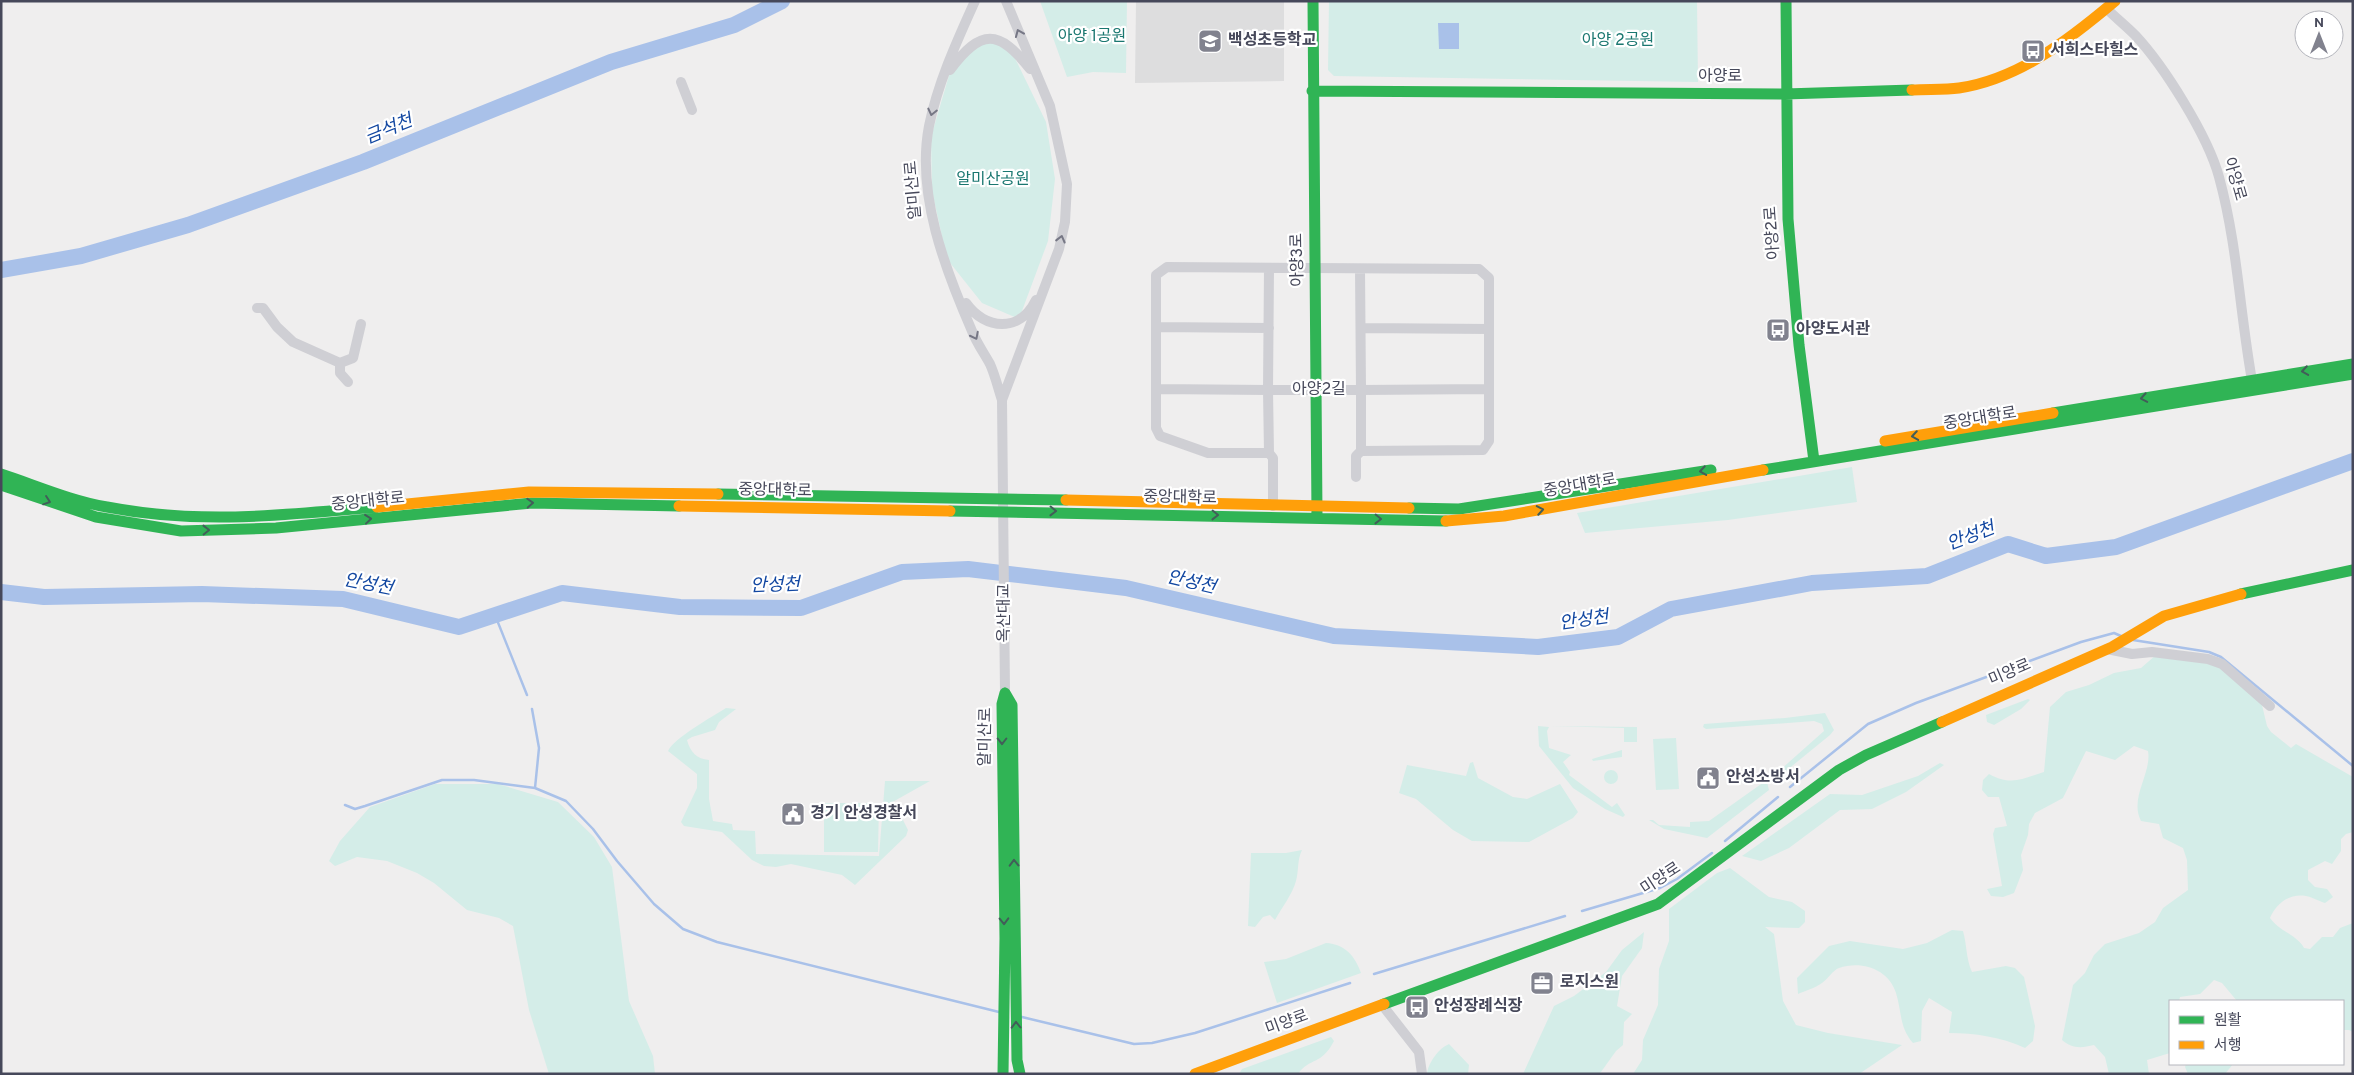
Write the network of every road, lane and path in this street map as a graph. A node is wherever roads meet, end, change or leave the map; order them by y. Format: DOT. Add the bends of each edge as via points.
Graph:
graph roads {
  1 [pos="975,1"];
  2 [pos="1006,1"];
  3 [pos="1313,1"];
  4 [pos="1786,1"];
  5 [pos="2111,5"];
  6 [pos="1039,79"];
  7 [pos="942,80"];
  8 [pos="682,82"];
  9 [pos="1312,91"];
  10 [pos="1785,94"];
  11 [pos="692,110"];
  12 [pos="1053,265"];
  13 [pos="1269,268"];
  14 [pos="1314,268"];
  15 [pos="1360,268"];
  16 [pos="948,269"];
  17 [pos="257,308"];
  18 [pos="361,324"];
  19 [pos="1156,327"];
  20 [pos="1269,328"];
  21 [pos="1361,328"];
  22 [pos="1489,329"];
  23 [pos="340,363"];
  24 [pos="2353,364"];
  25 [pos="2353,374"];
  26 [pos="348,382"];
  27 [pos="2252,385"];
  28 [pos="1156,389"];
  29 [pos="1489,389"];
  30 [pos="1268,390"];
  31 [pos="1315,390"];
  32 [pos="1361,390"];
  33 [pos="1002,400"];
  34 [pos="1361,451"];
  35 [pos="1269,453"];
  36 [pos="1814,457"];
  37 [pos="1,474"];
  38 [pos="1356,477"];
  39 [pos="1,485"];
  40 [pos="1004,498"];
  41 [pos="1273,506"];
  42 [pos="1004,510"];
  43 [pos="1317,512"];
  44 [pos="1005,533"];
  45 [pos="2353,570"];
  46 [pos="2110,648"];
  47 [pos="1005,693"];
  48 [pos="2270,706"];
  49 [pos="1383,1006"];
  50 [pos="1422,1073"];
  51 [pos="1003,1074"];
  52 [pos="1020,1074"];
  53 [pos="1195,1074"];
  1 -- 7 [label="street, 알미산로"];
  6 -- 2 [label="street, 알미산로, one-way"];
  3 -- 9 [label="street, 아양3로"];
  4 -- 10 [label="street, 아양2로"];
  5 -- 10 [label="street, 아양로" via="2068,40 2037,58 2005,75 1959,88"];
  5 -- 27 [label="street, 아양로" via="2157,62 2197,124 2219,176 2237,266"];
  6 -- 7 [label="street" via="1016,50 998,39 986,38 966,50"];
  12 -- 6 [label="street, 알미산로, one-way" via="1065,222 1067,184 1050,106"];
  7 -- 16 [label="street, 알미산로, one-way" via="929,128 926,163 930,209 939,248"];
  8 -- 11 [label="street"];
  9 -- 10 [label="street, 아양로"];
  9 -- 14 [label="street, 아양3로"];
  10 -- 36 [label="street, 아양2로" via="1788,219 1799,345"];
  12 -- 16 [label="street" via="1033,306 1005,326 973,314"];
  12 -- 33 [label="street, 알미산로"];
  13 -- 14 [label="street"];
  13 -- 19 [label="street" via="1166,267 1156,275"];
  13 -- 20 [label="street"];
  14 -- 15 [label="street"];
  14 -- 31 [label="street, 아양3로"];
  15 -- 21 [label="street"];
  15 -- 22 [label="street" via="1478,269 1489,278"];
  16 -- 33 [label="street, 알미산로, one-way" via="972,332 991,366"];
  17 -- 23 [label="street" via="263,308 293,342"];
  18 -- 23 [label="street" via="353,358"];
  19 -- 20 [label="street"];
  19 -- 28 [label="street"];
  20 -- 30 [label="street"];
  21 -- 22 [label="street"];
  21 -- 32 [label="street"];
  22 -- 29 [label="street"];
  23 -- 26 [label="street" via="340,373"];
  24 -- 27 [label="street, 중앙대학로, one-way"];
  25 -- 27 [label="street, 중앙대학로"];
  27 -- 36 [label="street, 중앙대학로"];
  28 -- 30 [label="street"];
  28 -- 35 [label="street" via="1156,428 1160,436 1208,453"];
  29 -- 32 [label="street"];
  29 -- 34 [label="street" via="1489,441 1483,450"];
  30 -- 31 [label="street, 아양2길"];
  30 -- 35 [label="street, 아양2길"];
  31 -- 32 [label="street, 아양2길"];
  31 -- 43 [label="street, 아양3로"];
  32 -- 34 [label="street, 아양2길"];
  33 -- 40 [label="street, 알미산로"];
  34 -- 38 [label="street, 아양2길" via="1356,456"];
  35 -- 41 [label="street, 아양2길" via="1273,458"];
  36 -- 43 [label="street, 중앙대학로" via="1459,509"];
  37 -- 40 [label="street, 중앙대학로" via="105,507 182,518 256,518 529,492"];
  39 -- 42 [label="street, 중앙대학로, one-way" via="96,517 181,530 276,528 532,503"];
  40 -- 41 [label="street, 중앙대학로"];
  40 -- 42 [label="street, 알미산로"];
  41 -- 43 [label="street, 중앙대학로"];
  42 -- 43 [label="street, 중앙대학로, one-way"];
  42 -- 44 [label="street, 알미산로"];
  44 -- 47 [label="street, 옥산대교"];
  45 -- 46 [label="street, 미양로" via="2215,600 2164,616"];
  46 -- 48 [label="street" via="2132,654 2152,652 2208,659 2222,664"];
  46 -- 49 [label="street, 미양로" via="1866,755 1839,770 1658,904"];
  47 -- 51 [label="street, 알미산로, one-way" via="1002,704"];
  52 -- 47 [label="street, 알미산로, one-way" via="1017,1060 1012,704"];
  49 -- 50 [label="street" via="1419,1052"];
  49 -- 53 [label="street, 미양로"];
}
